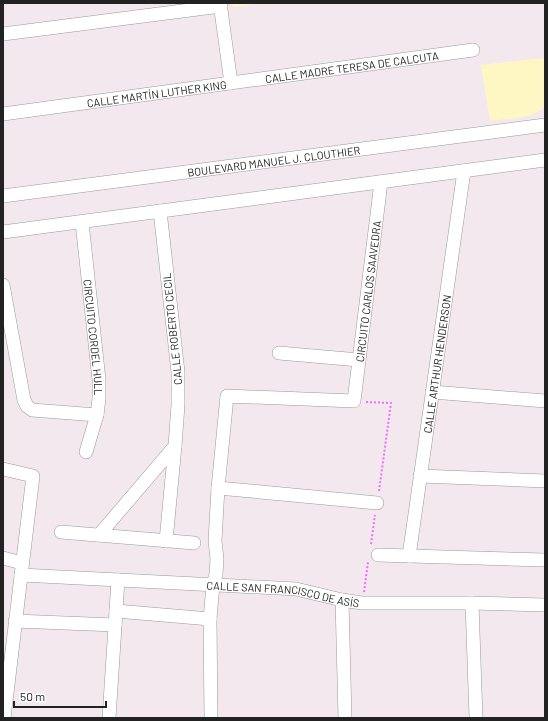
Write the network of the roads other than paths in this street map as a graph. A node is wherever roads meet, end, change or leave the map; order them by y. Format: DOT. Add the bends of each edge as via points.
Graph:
graph roads {
  1 [pos="221,5"];
  2 [pos="3,34"];
  3 [pos="473,50"];
  4 [pos="231,83"];
  5 [pos="3,114"];
  6 [pos="545,125"];
  7 [pos="545,160"];
  8 [pos="464,171"];
  9 [pos="381,182"];
  10 [pos="3,196"];
  11 [pos="160,211"];
  12 [pos="82,222"];
  13 [pos="3,232"];
  14 [pos="3,285"];
  15 [pos="279,353"];
  16 [pos="359,360"];
  17 [pos="432,392"];
  18 [pos="545,401"];
  19 [pos="97,415"];
  20 [pos="175,446"];
  21 [pos="86,452"];
  22 [pos="3,469"];
  23 [pos="420,476"];
  24 [pos="545,481"];
  25 [pos="218,488"];
  26 [pos="377,503"];
  27 [pos="61,532"];
  28 [pos="99,535"];
  29 [pos="166,541"];
  30 [pos="194,543"];
  31 [pos="378,555"];
  32 [pos="409,556"];
  33 [pos="3,558"];
  34 [pos="545,560"];
  35 [pos="22,569"];
  36 [pos="118,580"];
  37 [pos="213,585"];
  38 [pos="342,600"];
  39 [pos="472,603"];
  40 [pos="545,605"];
  41 [pos="116,611"];
  42 [pos="210,619"];
  43 [pos="15,621"];
  44 [pos="115,625"];
  45 [pos="4,718"];
  46 [pos="109,718"];
  47 [pos="211,718"];
  48 [pos="345,718"];
  49 [pos="476,718"];
  1 -- 2 [label="street"];
  1 -- 4 [label="street, CALLE MARTÍN LUTHER KING"];
  3 -- 4 [label="street, CALLE MADRE TERESA DE CALCUTA"];
  4 -- 5 [label="street, CALLE MARTÍN LUTHER KING"];
  6 -- 10 [label="street, BOULEVARD MANUEL J. CLOUTHIER"];
  7 -- 8 [label="street"];
  8 -- 9 [label="street"];
  8 -- 17 [label="street, CALLE ARTHUR HENDERSON"];
  9 -- 11 [label="street"];
  9 -- 16 [label="street, CIRCUITO CARLOS SAAVEDRA"];
  11 -- 12 [label="street"];
  11 -- 20 [label="street, CALLE ROBERTO CECIL" via="178,372"];
  12 -- 13 [label="street"];
  12 -- 19 [label="street, CIRCUITO CORDEL HULL" via="99,380"];
  14 -- 19 [label="street" via="27,406 32,410"];
  15 -- 16 [label="street"];
  16 -- 25 [label="street, CIRCUITO CARLOS SAAVEDRA" via="354,401 227,396"];
  17 -- 18 [label="street"];
  17 -- 23 [label="street, CALLE ARTHUR HENDERSON"];
  19 -- 21 [label="street, CIRCUITO CORDEL HULL"];
  20 -- 28 [label="street"];
  20 -- 29 [label="street, CALLE ROBERTO CECIL"];
  22 -- 35 [label="street" via="33,476"];
  23 -- 24 [label="street"];
  23 -- 32 [label="street, CALLE ARTHUR HENDERSON"];
  25 -- 26 [label="street"];
  25 -- 37 [label="street" via="215,541 217,559"];
  27 -- 28 [label="street"];
  28 -- 29 [label="street"];
  29 -- 30 [label="street"];
  31 -- 32 [label="street"];
  32 -- 34 [label="street"];
  33 -- 35 [label="street, CALLE SAN FRANCISCO DE ASÍS"];
  35 -- 36 [label="street, CALLE SAN FRANCISCO DE ASÍS"];
  35 -- 43 [label="street"];
  36 -- 37 [label="street, CALLE SAN FRANCISCO DE ASÍS"];
  36 -- 41 [label="street"];
  37 -- 38 [label="street, CALLE SAN FRANCISCO DE ASÍS" via="296,589"];
  37 -- 42 [label="street"];
  38 -- 39 [label="street, CALLE SAN FRANCISCO DE ASÍS" via="362,603"];
  38 -- 48 [label="street"];
  39 -- 40 [label="street, CALLE SAN FRANCISCO DE ASÍS"];
  39 -- 49 [label="street"];
  41 -- 42 [label="street"];
  41 -- 44 [label="street"];
  42 -- 47 [label="street"];
  43 -- 44 [label="street"];
  43 -- 45 [label="street"];
  44 -- 46 [label="street"];
}
